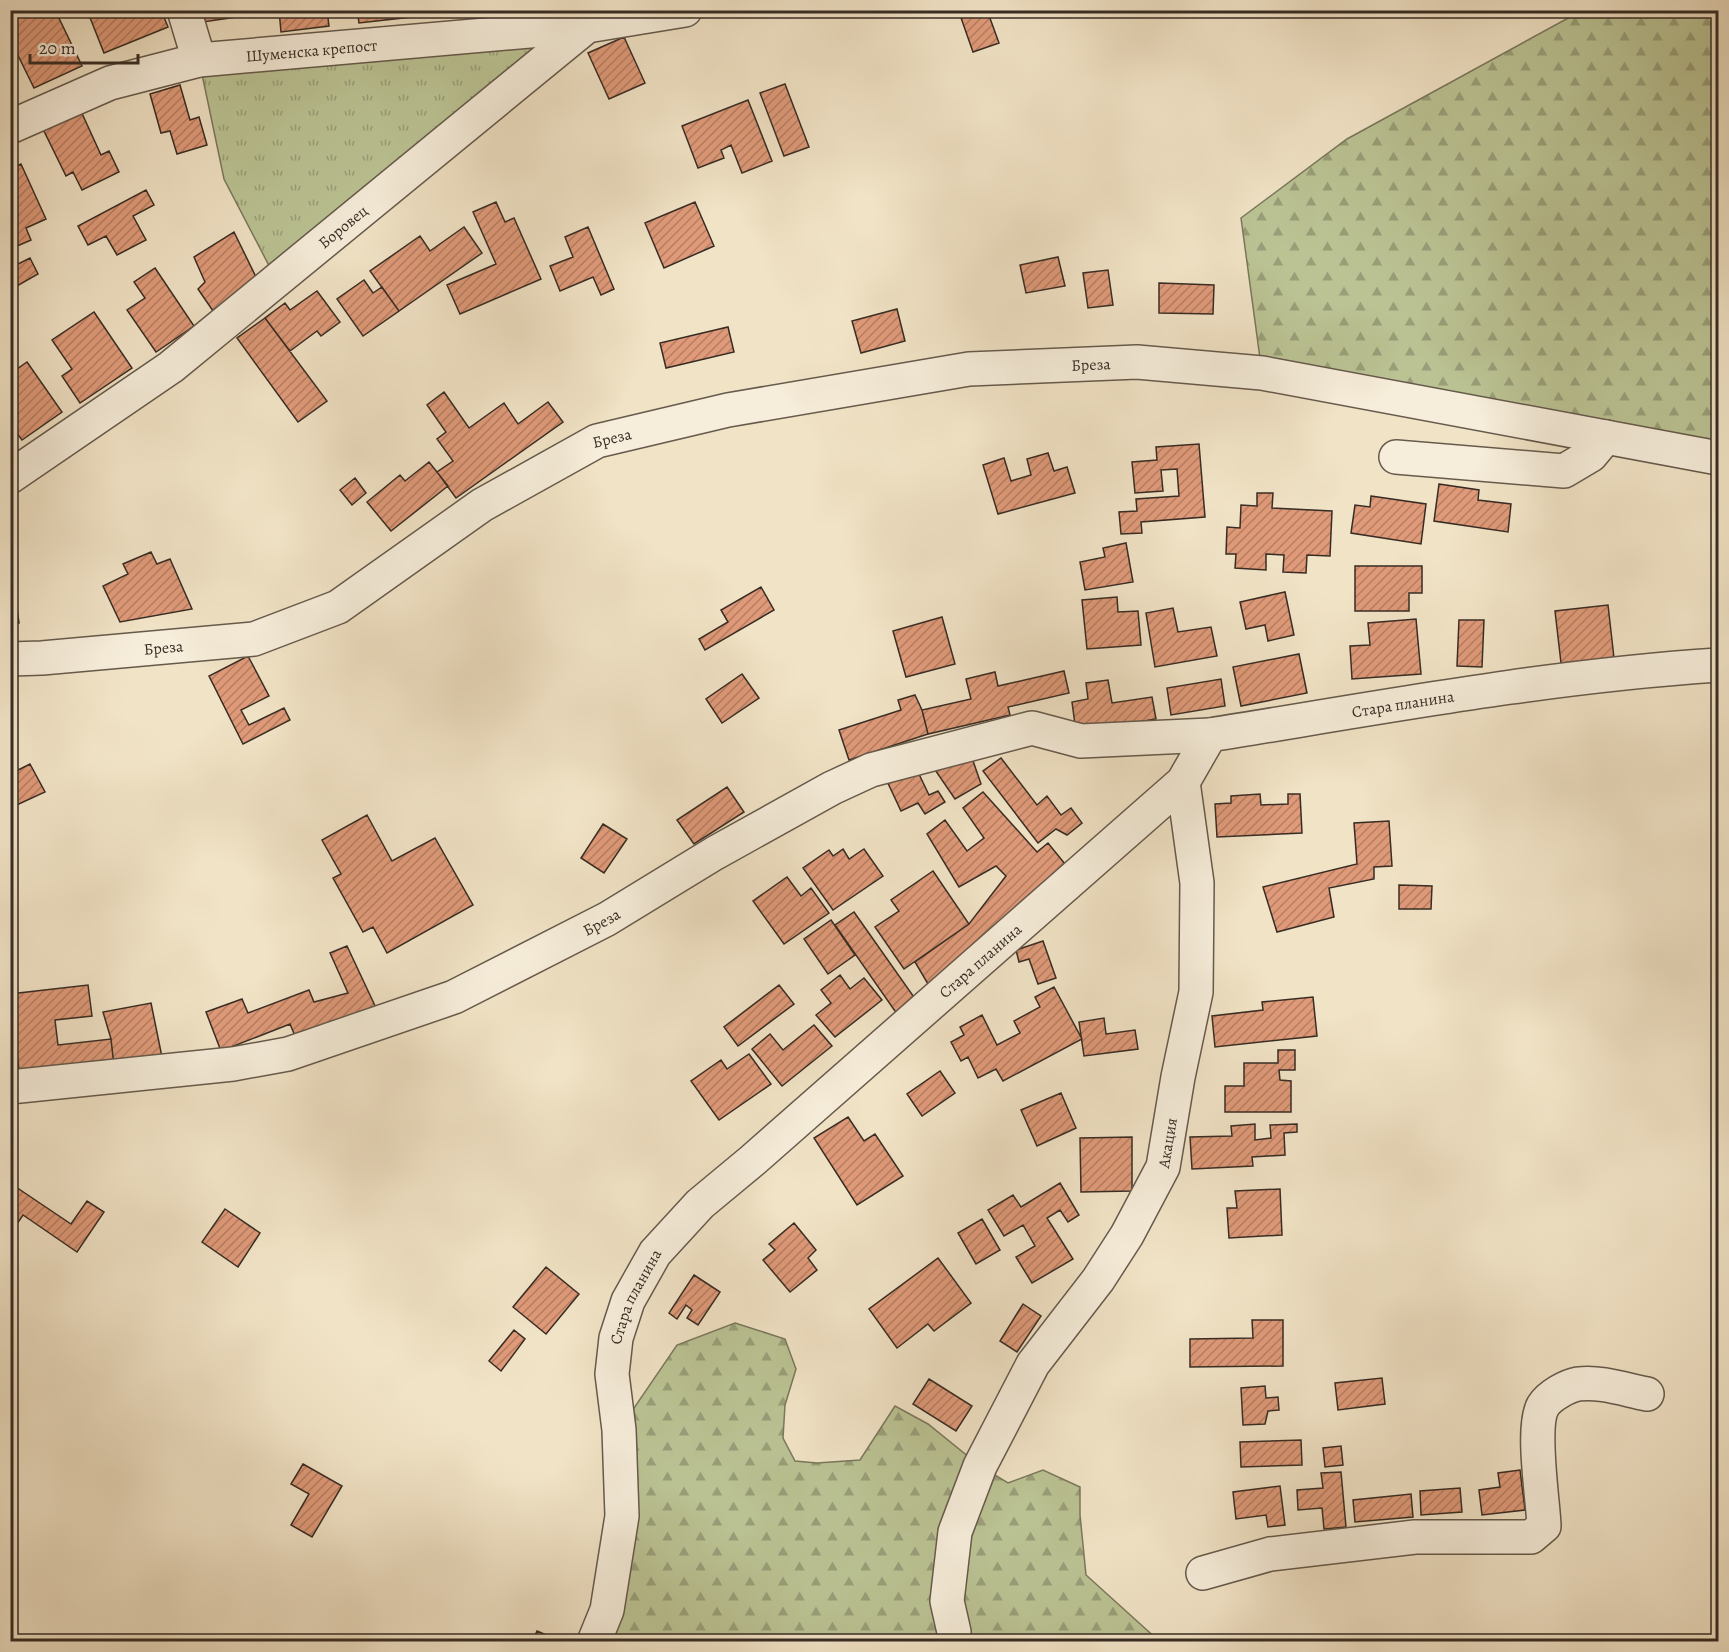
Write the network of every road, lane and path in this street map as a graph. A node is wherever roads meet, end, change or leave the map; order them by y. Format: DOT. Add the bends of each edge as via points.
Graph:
graph roads {
  1 [pos="184,10"];
  2 [pos="685,10"];
  3 [pos="587,26"];
  4 [pos="199,60"];
  5 [pos="10,127"];
  6 [pos="1606,437"];
  7 [pos="1396,457"];
  8 [pos="1719,458"];
  9 [pos="10,477"];
  10 [pos="10,659"];
  11 [pos="1719,665"];
  12 [pos="1209,735"];
  13 [pos="1183,782"];
  14 [pos="10,1088"];
  15 [pos="1647,1394"];
  16 [pos="1203,1573"];
  17 [pos="594,1641"];
  18 [pos="953,1641"];
  1 -- 4 [label="street"];
  2 -- 3 [label="street"];
  3 -- 4 [label="street, Шуменска крепост"];
  3 -- 9 [label="street, Боровец" via="171,367"];
  4 -- 5 [label="street, Шуменска крепост" via="110,83"];
  6 -- 7 [label="street" via="1591,454 1564,471"];
  6 -- 8 [label="street, Бреза"];
  6 -- 10 [label="street, Бреза" via="1262,373 1137,362 969,369 728,410 597,441 482,505 338,607 254,639"];
  11 -- 12 [label="street, Стара планина" via="1481,691"];
  12 -- 13 [label="street, Стара планина"];
  12 -- 14 [label="street, Бреза" via="1081,741 1032,728 871,770 715,853 607,919 454,997 288,1054 233,1064"];
  13 -- 17 [label="street, Стара планина" via="700,1204 655,1253 628,1301 616,1338 612,1374 619,1430 622,1516 607,1610"];
  13 -- 18 [label="street, Акация" via="1197,883 1196,992 1163,1167 1098,1280 1033,1364 980,1466 955,1532 947,1601"];
  15 -- 16 [label="street" via="1600,1384 1577,1384 1544,1405 1537,1424 1544,1526 1531,1537 1415,1537 1270,1554"];
}
